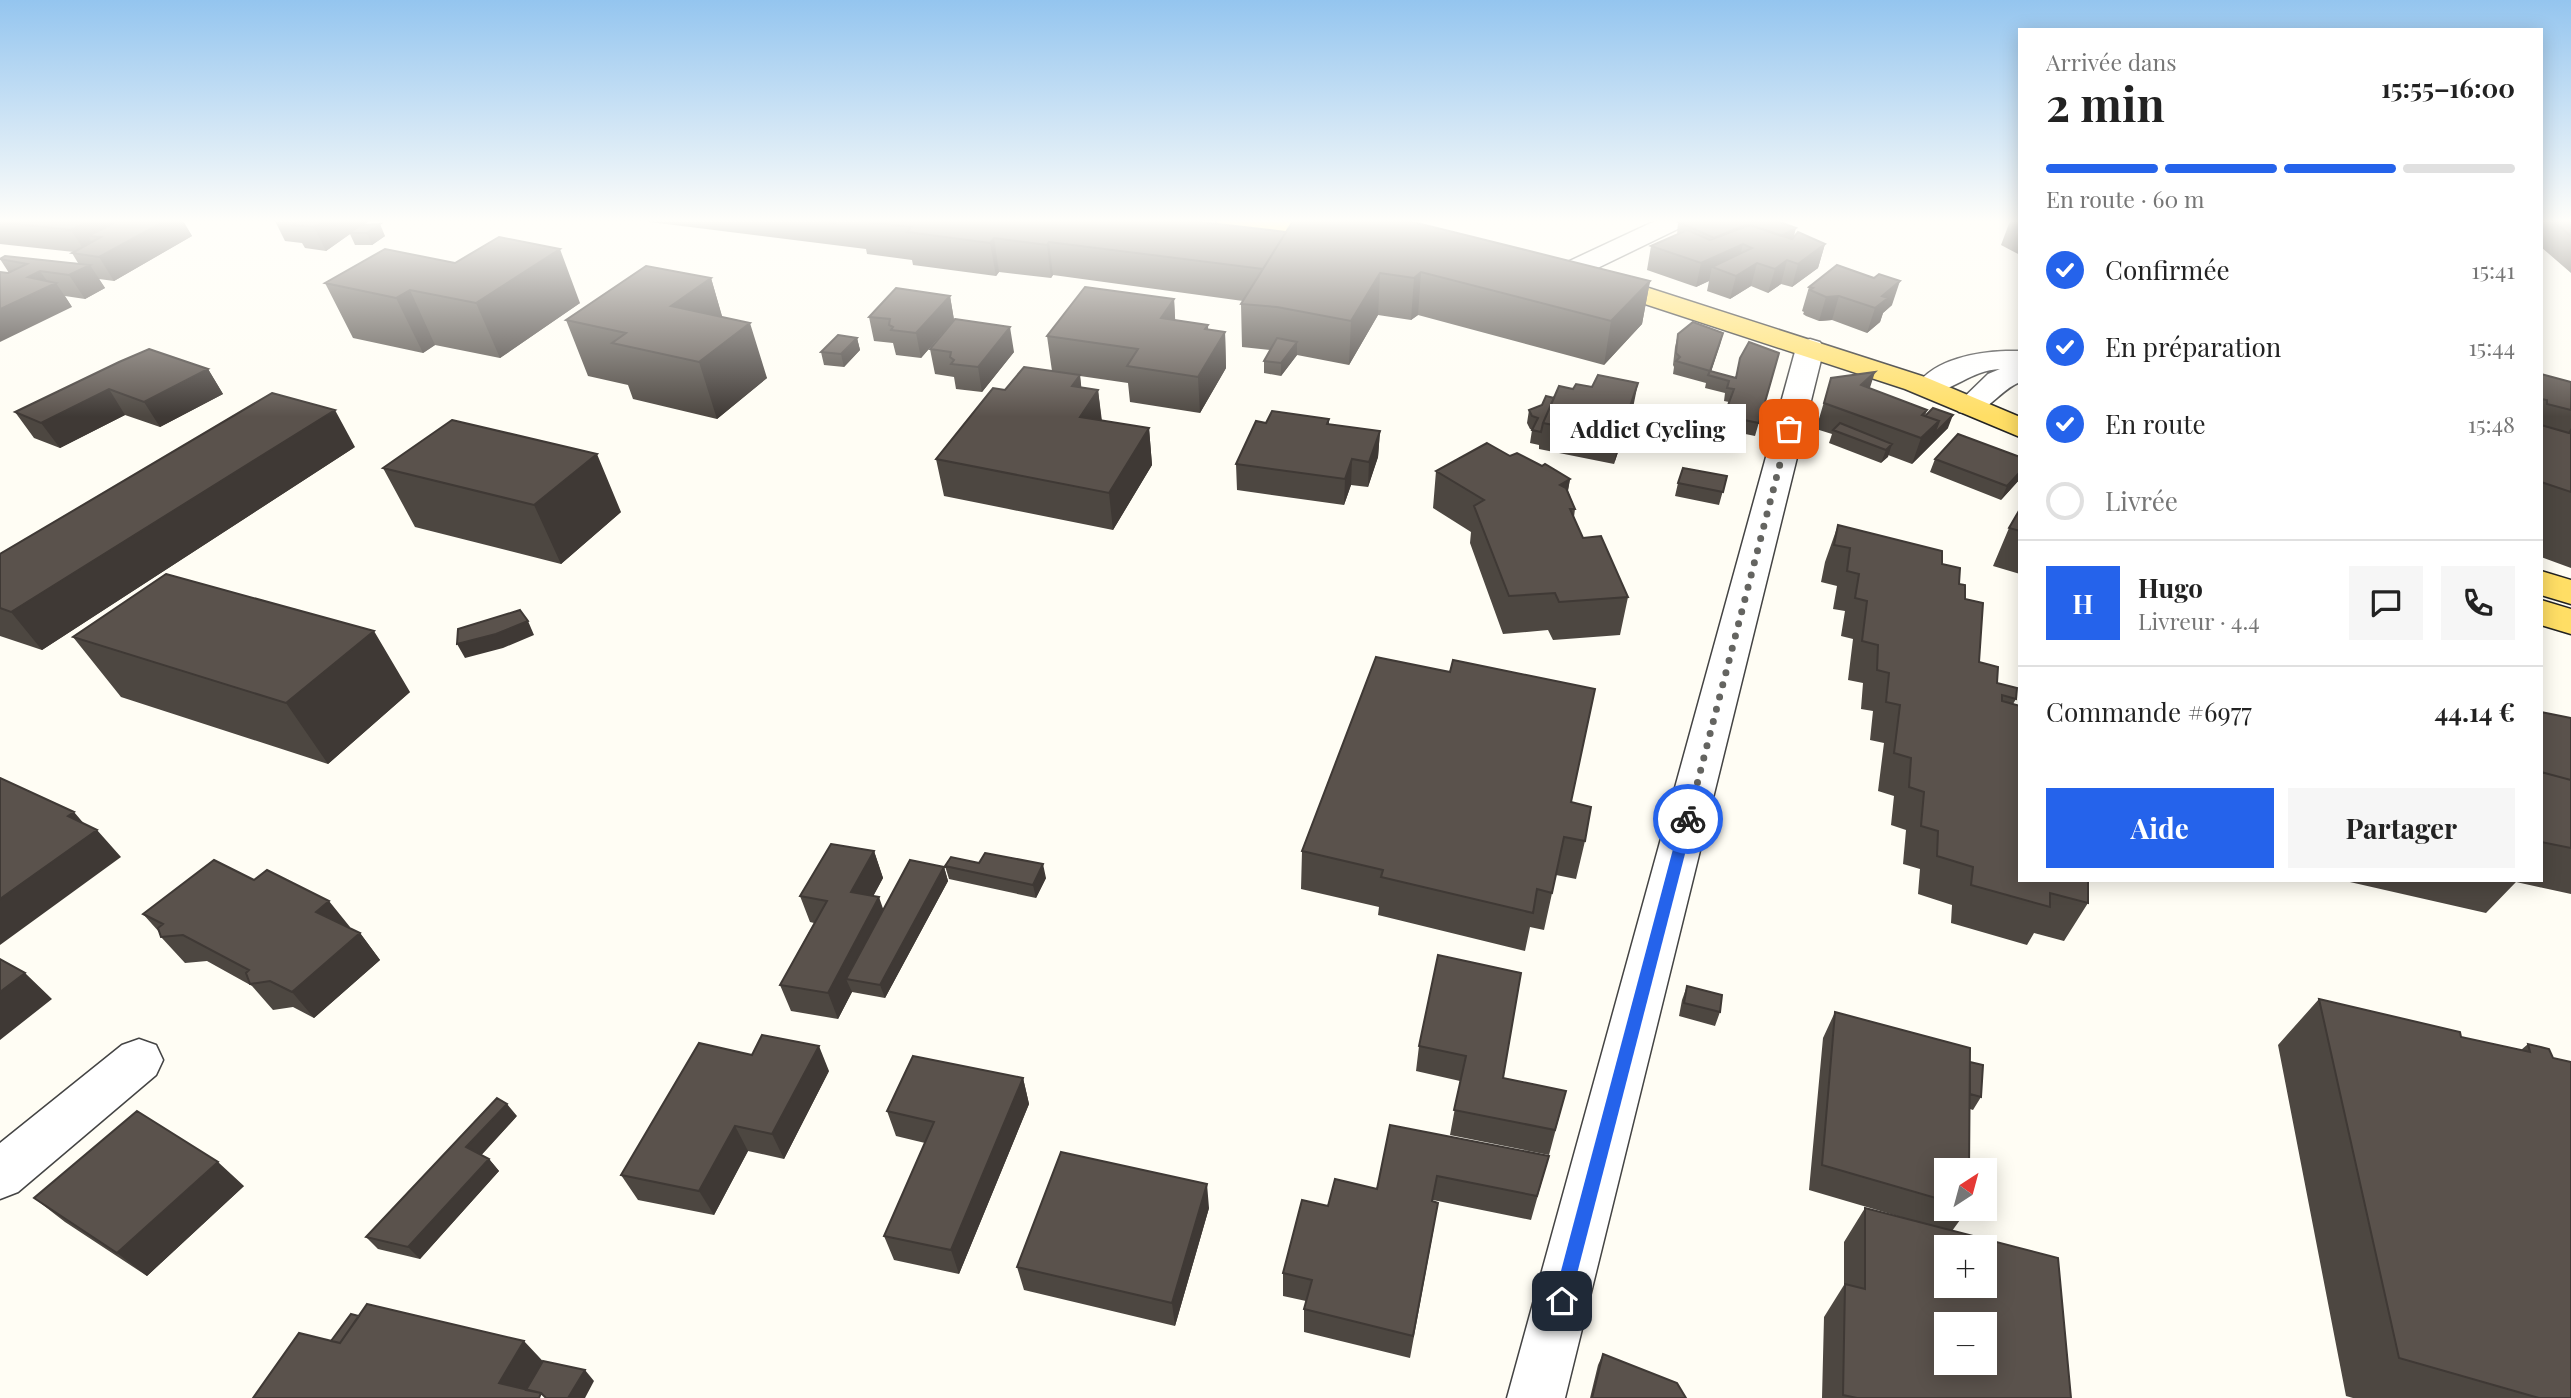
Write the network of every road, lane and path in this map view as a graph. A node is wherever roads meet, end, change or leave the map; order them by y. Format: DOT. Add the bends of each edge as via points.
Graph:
graph roads {
  1 [pos="1612,286"];
  2 [pos="1810,348"];
  3 [pos="2018,360"];
  4 [pos="2018,372"];
  5 [pos="1924,384"];
  6 [pos="1976,400"];
  7 [pos="2018,402"];
  8 [pos="2018,427"];
  9 [pos="2543,583"];
  10 [pos="2571,593"];
  11 [pos="2543,613"];
  12 [pos="2571,622"];
  13 [pos="139,1060"];
  14 [pos="0,1175"];
  15 [pos="1536,1398"];
  1 -- 2 [label="main road"];
  2 -- 5 [label="main road"];
  2 -- 15 [label="street"];
  3 -- 5 [label="street" via="1968,364"];
  4 -- 6 [label="street" via="1998,380"];
  5 -- 6 [label="main road"];
  6 -- 7 [label="main road"];
  6 -- 8 [label="main road"];
  9 -- 10 [label="main road"];
  11 -- 12 [label="main road"];
  13 -- 14 [label="street"];
}
